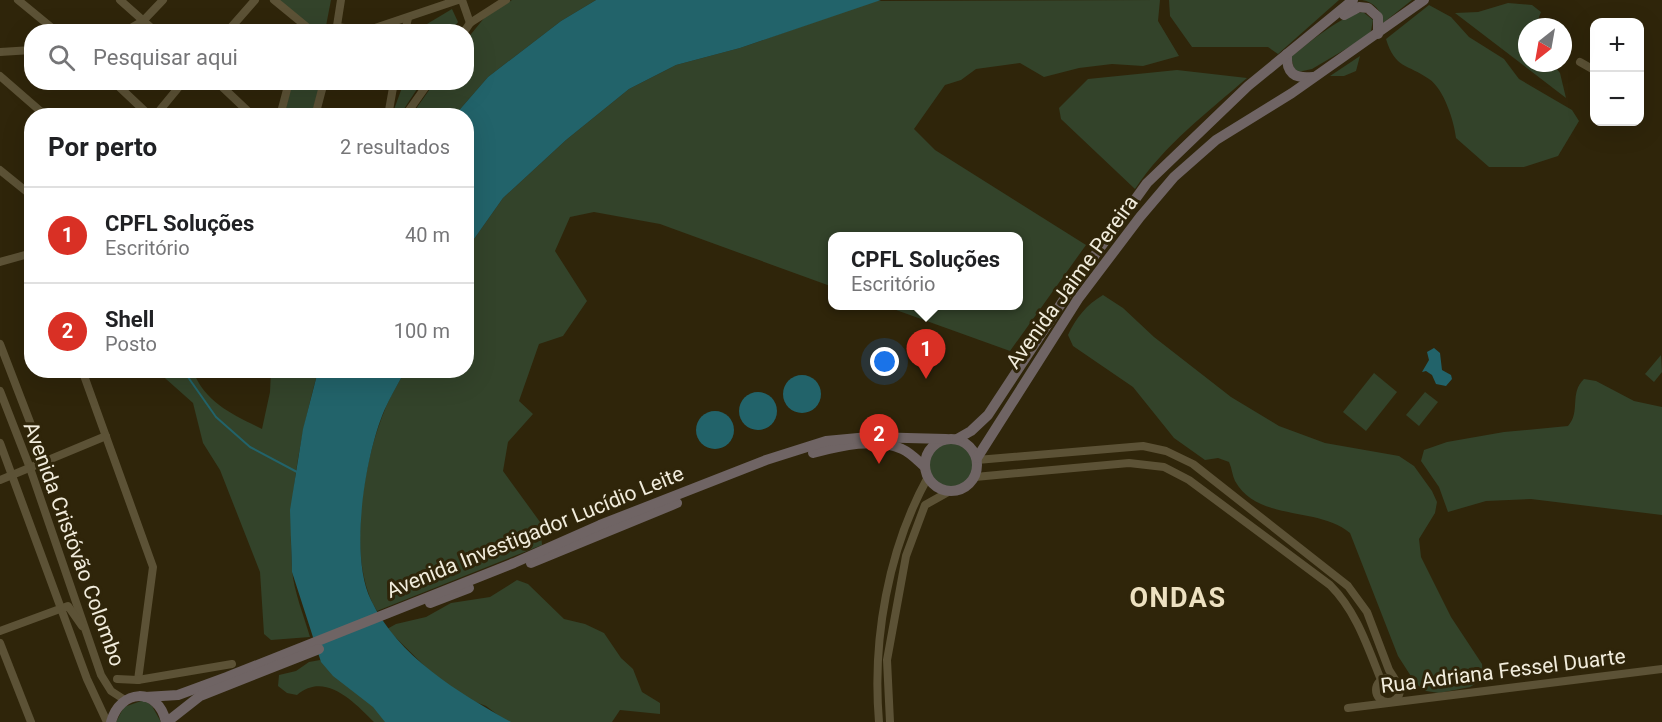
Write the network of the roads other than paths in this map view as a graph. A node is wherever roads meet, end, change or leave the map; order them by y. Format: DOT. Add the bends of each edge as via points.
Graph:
graph roads {
  1 [pos="18,0"];
  2 [pos="120,0"];
  3 [pos="163,0"];
  4 [pos="255,0"];
  5 [pos="274,0"];
  6 [pos="341,0"];
  7 [pos="460,0"];
  8 [pos="506,0"];
  9 [pos="1353,0"];
  10 [pos="1424,0"];
  11 [pos="408,18"];
  12 [pos="44,21"];
  13 [pos="143,21"];
  14 [pos="470,23"];
  15 [pos="45,24"];
  16 [pos="48,24"];
  17 [pos="138,24"];
  18 [pos="147,24"];
  19 [pos="234,24"];
  20 [pos="298,24"];
  21 [pos="338,24"];
  22 [pos="388,24"];
  23 [pos="407,24"];
  24 [pos="1322,27"];
  25 [pos="1378,34"];
  26 [pos="24,50"];
  27 [pos="0,52"];
  28 [pos="1287,54"];
  29 [pos="1580,62"];
  30 [pos="1590,68"];
  31 [pos="0,76"];
  32 [pos="1315,77"];
  33 [pos="122,90"];
  34 [pos="176,90"];
  35 [pos="225,90"];
  36 [pos="287,90"];
  37 [pos="322,90"];
  38 [pos="393,90"];
  39 [pos="423,90"];
  40 [pos="37,108"];
  41 [pos="142,108"];
  42 [pos="162,108"];
  43 [pos="245,108"];
  44 [pos="282,108"];
  45 [pos="317,108"];
  46 [pos="389,108"];
  47 [pos="411,108"];
  48 [pos="0,170"];
  49 [pos="24,190"];
  50 [pos="24,255"];
  51 [pos="0,262"];
  52 [pos="0,344"];
  53 [pos="85,378"];
  54 [pos="0,391"];
  55 [pos="106,436"];
  56 [pos="951,439"];
  57 [pos="0,443"];
  58 [pos="977,459"];
  59 [pos="45,461"];
  60 [pos="30,468"];
  61 [pos="926,472"];
  62 [pos="12,476"];
  63 [pos="975,477"];
  64 [pos="0,480"];
  65 [pos="950,491"];
  66 [pos="885,598"];
  67 [pos="60,607"];
  68 [pos="393,614"];
  69 [pos="0,631"];
  70 [pos="88,634"];
  71 [pos="0,643"];
  72 [pos="888,650"];
  73 [pos="304,651"];
  74 [pos="231,664"];
  75 [pos="1662,669"];
  76 [pos="117,678"];
  77 [pos="138,680"];
  78 [pos="1381,680"];
  79 [pos="1396,681"];
  80 [pos="145,697"];
  81 [pos="125,700"];
  82 [pos="1388,703"];
  83 [pos="1348,708"];
  84 [pos="31,722"];
  85 [pos="109,722"];
  86 [pos="166,722"];
  87 [pos="879,722"];
  88 [pos="890,722"];
  1 -- 12 [label="street"];
  2 -- 13 [label="street"];
  3 -- 13 [label="street"];
  4 -- 19 [label="street"];
  5 -- 20 [label="street"];
  6 -- 21 [label="street"];
  7 -- 11 [label="street"];
  7 -- 14 [label="street"];
  8 -- 14 [label="street"];
  9 -- 24 [label="main road, Avenida Jaime Pereira"];
  10 -- 25 [label="main road, Avenida Jaime Pereira"];
  11 -- 22 [label="street"];
  11 -- 23 [label="street"];
  12 -- 15 [label="street"];
  12 -- 16 [label="street"];
  13 -- 17 [label="street"];
  13 -- 18 [label="street"];
  24 -- 25 [label="main road" via="1359,7 1368,8 1378,17"];
  24 -- 28 [label="main road, Avenida Jaime Pereira"];
  25 -- 32 [label="main road, Avenida Jaime Pereira"];
  26 -- 27 [label="street"];
  28 -- 32 [label="main road" via="1290,73 1299,79"];
  28 -- 56 [label="main road, Avenida Jaime Pereira" via="1205,124 1147,183 1074,284 988,415 971,431"];
  29 -- 30 [label="street"];
  31 -- 40 [label="street"];
  32 -- 58 [label="main road, Avenida Jaime Pereira" via="1216,140 1174,177 1078,299"];
  33 -- 41 [label="street"];
  34 -- 42 [label="street"];
  35 -- 43 [label="street"];
  36 -- 44 [label="street"];
  37 -- 45 [label="street"];
  38 -- 46 [label="street"];
  39 -- 47 [label="street"];
  48 -- 49 [label="street"];
  50 -- 51 [label="street"];
  52 -- 59 [label="street, Avenida Cristóvão Colombo"];
  53 -- 55 [label="street"];
  54 -- 60 [label="street, Avenida Cristóvão Colombo"];
  55 -- 59 [label="street"];
  55 -- 77 [label="street" via="153,567"];
  56 -- 58 [label="main road" via="969,446"];
  56 -- 61 [label="main road" via="932,446 925,459"];
  56 -- 68 [label="main road, Avenida Investigador Lucídio Leite" via="869,437 826,441 766,460 610,521"];
  57 -- 62 [label="street"];
  58 -- 63 [label="main road"];
  58 -- 79 [label="street" via="1143,446 1166,451 1193,464 1348,586 1367,612"];
  59 -- 60 [label="street"];
  60 -- 62 [label="street"];
  60 -- 70 [label="street, Avenida Cristóvão Colombo"];
  61 -- 65 [label="main road" via="937,487"];
  61 -- 66 [label="street"];
  61 -- 68 [label="main road, Avenida Investigador Lucídio Leite" via="901,448 880,444 807,454"];
  62 -- 64 [label="street"];
  62 -- 67 [label="street"];
  63 -- 65 [label="main road" via="968,485"];
  63 -- 78 [label="street" via="1129,463 1174,472 1202,489 1342,597 1352,610"];
  65 -- 72 [label="street" via="925,505 919,515 901,578"];
  66 -- 72 [label="street" via="883,644"];
  66 -- 87 [label="street" via="877,657"];
  67 -- 69 [label="street"];
  67 -- 70 [label="street" via="70,607"];
  67 -- 85 [label="street"];
  68 -- 73 [label="main road, Avenida Investigador Lucídio Leite"];
  70 -- 81 [label="street, Avenida Cristóvão Colombo" via="106,684"];
  71 -- 84 [label="street"];
  72 -- 88 [label="street"];
  73 -- 80 [label="main road, Avenida Investigador Lucídio Leite" via="178,695"];
  73 -- 86 [label="main road, Avenida Investigador Lucídio Leite" via="200,696"];
  74 -- 77 [label="street"];
  75 -- 82 [label="street, Rua Adriana Fessel Duarte"];
  76 -- 77 [label="street"];
  78 -- 79 [label="street"];
  78 -- 82 [label="street" via="1376,687 1377,695"];
  79 -- 82 [label="street" via="1399,693"];
  80 -- 81 [label="main road, Avenida Investigador Lucídio Leite"];
  80 -- 86 [label="main road" via="159,706"];
  81 -- 85 [label="main road"];
  82 -- 83 [label="street, Rua Adriana Fessel Duarte"];
}
